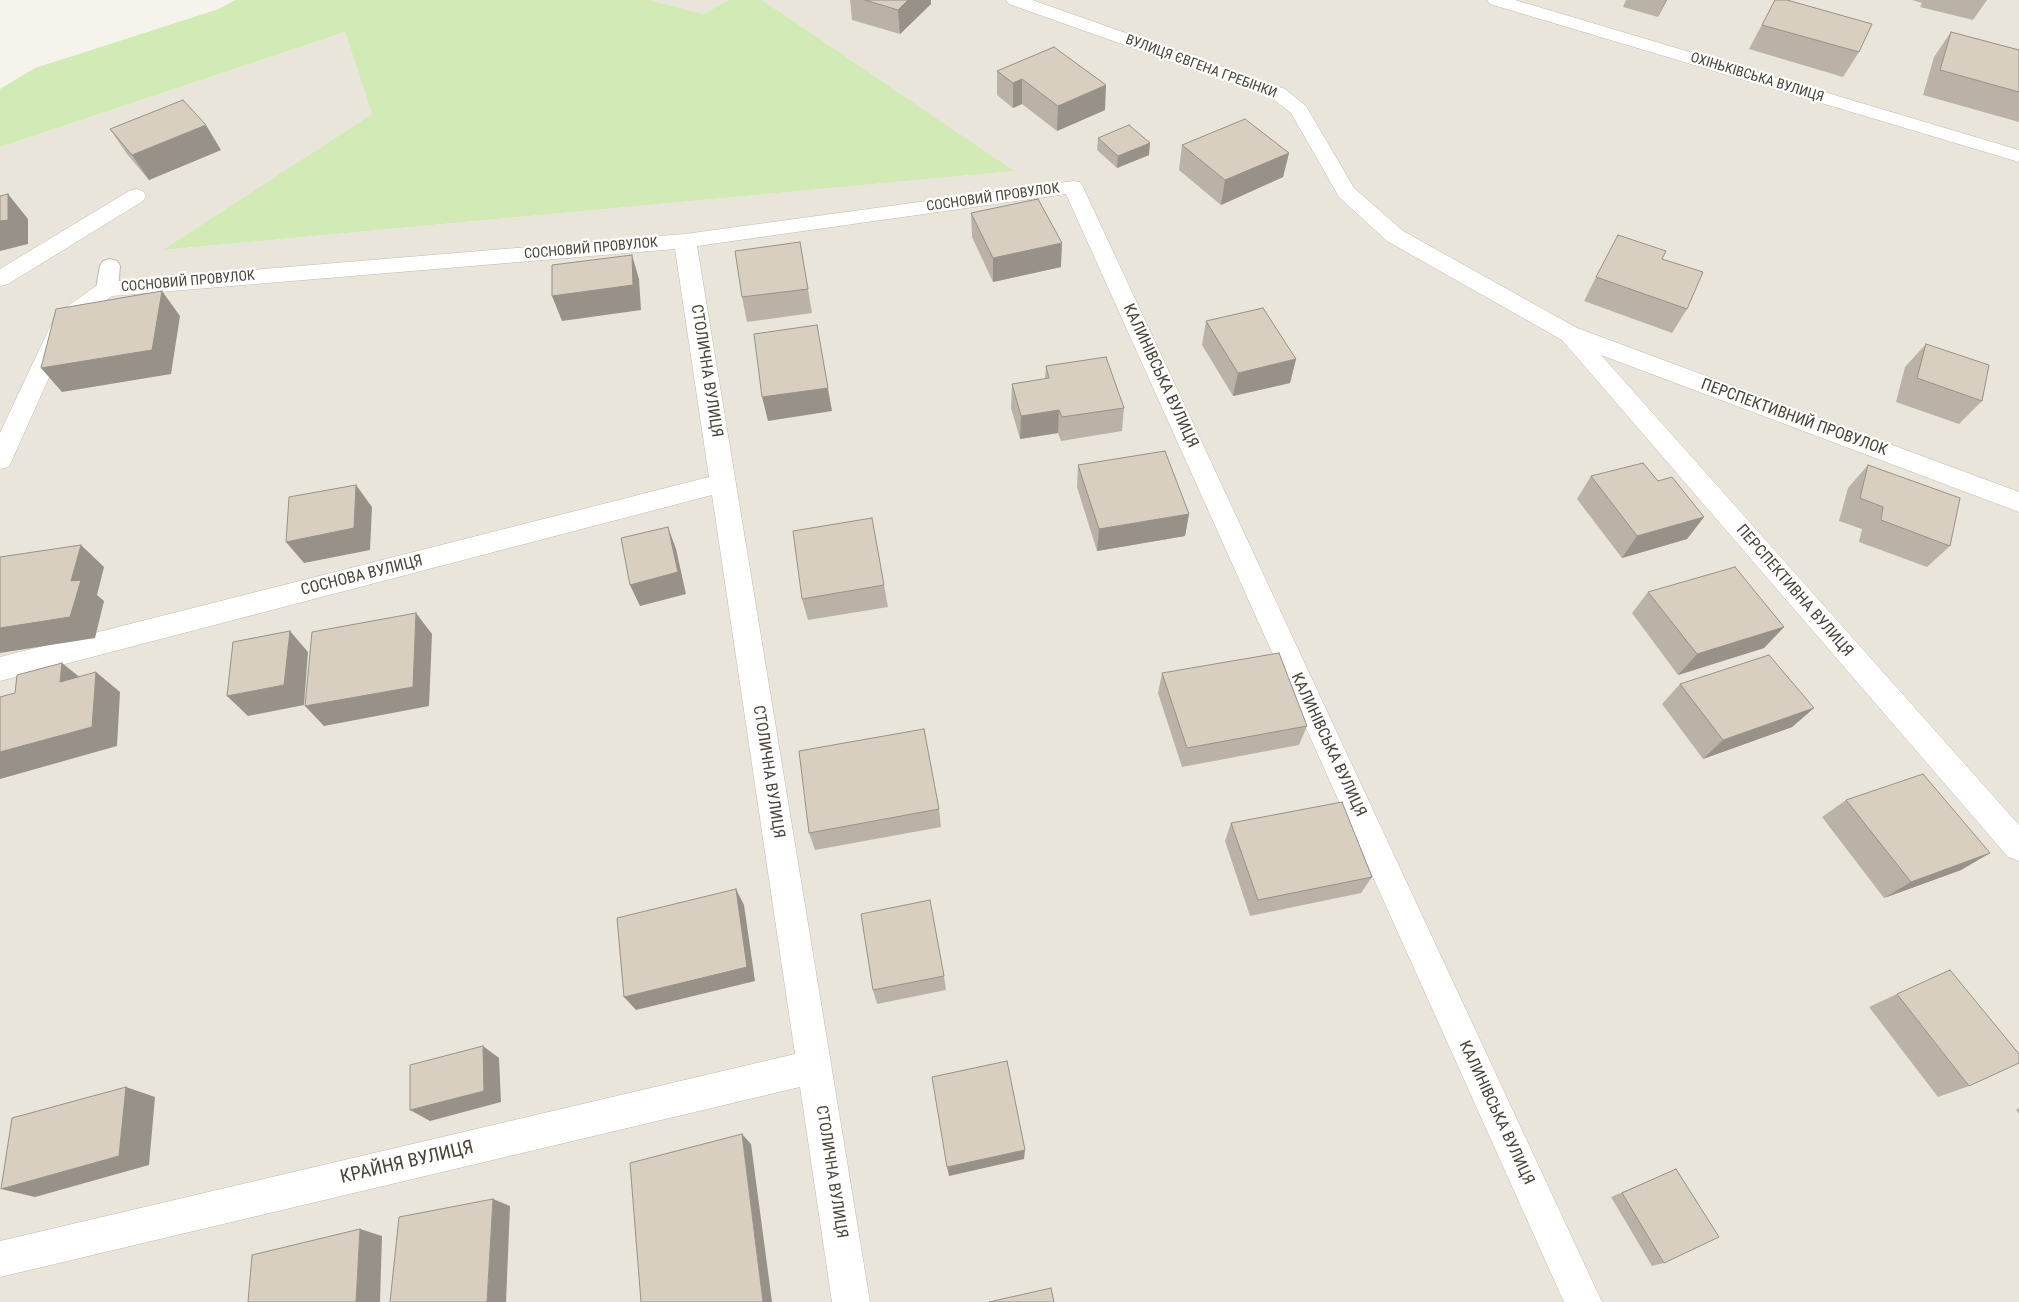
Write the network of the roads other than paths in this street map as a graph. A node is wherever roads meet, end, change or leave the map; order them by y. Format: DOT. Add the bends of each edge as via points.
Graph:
graph roads {
  1 [pos="1015,0"];
  2 [pos="1496,0"];
  3 [pos="2019,156"];
  4 [pos="1073,187"];
  5 [pos="136,196"];
  6 [pos="685,241"];
  7 [pos="110,266"];
  8 [pos="0,279"];
  9 [pos="107,289"];
  10 [pos="1569,334"];
  11 [pos="0,460"];
  12 [pos="724,483"];
  13 [pos="2019,502"];
  14 [pos="0,669"];
  15 [pos="2019,847"];
  16 [pos="814,1067"];
  17 [pos="0,1259"];
  18 [pos="851,1302"];
  19 [pos="1583,1302"];
  1 -- 10 [label="street, ВУЛИЦЯ ЄВГЕНА ГРЕБІНКИ" via="1278,93 1299,110 1346,192 1395,236"];
  2 -- 3 [label="street, ОХІНЬКІВСЬКА ВУЛИЦЯ"];
  4 -- 6 [label="street, СОСНОВИЙ ПРОВУЛОК"];
  4 -- 19 [label="street, КАЛИНІВСЬКА ВУЛИЦЯ"];
  5 -- 8 [label="street"];
  6 -- 9 [label="street, СОСНОВИЙ ПРОВУЛОК"];
  6 -- 12 [label="street, СТОЛИЧНА ВУЛИЦЯ"];
  7 -- 9 [label="lane"];
  9 -- 11 [label="street" via="64,319"];
  10 -- 13 [label="street, ПЕРСПЕКТИВНИЙ ПРОВУЛОК"];
  10 -- 15 [label="street, ПЕРСПЕКТИВНА ВУЛИЦЯ"];
  12 -- 14 [label="street, СОСНОВА ВУЛИЦЯ"];
  12 -- 16 [label="street, СТОЛИЧНА ВУЛИЦЯ"];
  16 -- 17 [label="street, КРАЙНЯ ВУЛИЦЯ"];
  16 -- 18 [label="street, СТОЛИЧНА ВУЛИЦЯ"];
}
